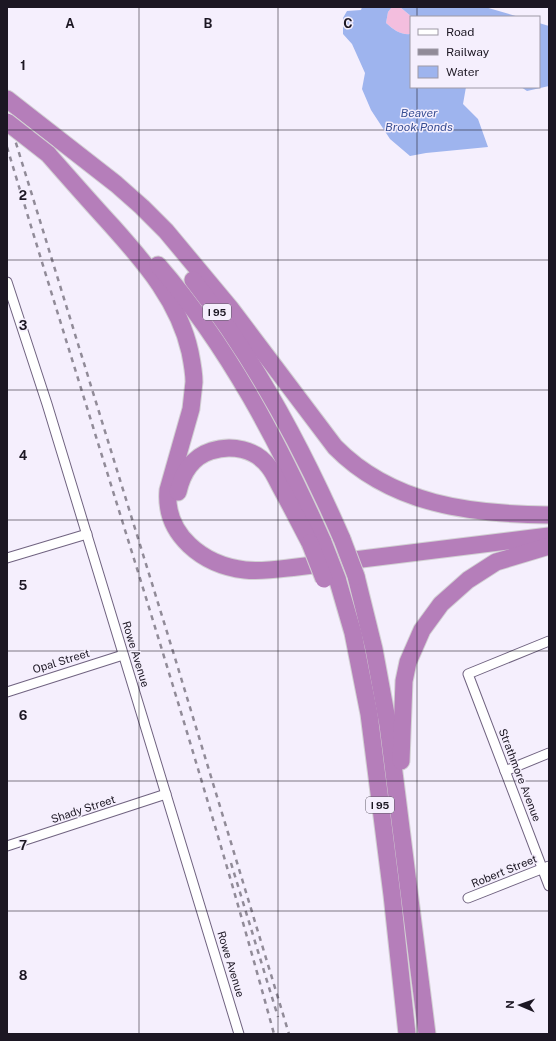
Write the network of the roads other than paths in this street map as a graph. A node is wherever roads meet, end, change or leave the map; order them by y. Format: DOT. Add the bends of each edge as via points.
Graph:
graph roads {
  1 [pos="7,99"];
  2 [pos="7,122"];
  3 [pos="39,124"];
  4 [pos="48,154"];
  5 [pos="7,282"];
  6 [pos="549,515"];
  7 [pos="549,528"];
  8 [pos="87,534"];
  9 [pos="549,536"];
  10 [pos="317,542"];
  11 [pos="549,546"];
  12 [pos="7,558"];
  13 [pos="549,641"];
  14 [pos="123,655"];
  15 [pos="7,692"];
  16 [pos="549,753"];
  17 [pos="505,771"];
  18 [pos="166,794"];
  19 [pos="400,813"];
  20 [pos="7,846"];
  21 [pos="546,868"];
  22 [pos="549,886"];
  23 [pos="468,898"];
  24 [pos="239,1034"];
  25 [pos="407,1034"];
  26 [pos="427,1034"];
  1 -- 3 [label="highway, I 95"];
  2 -- 4 [label="highway, I 95, bridge"];
  3 -- 6 [label="highway" via="116,184 166,231 235,314 334,447 361,470 415,498 452,507"];
  3 -- 19 [label="highway, I 95, bridge" via="135,213 179,263 220,316 258,373 281,414 319,489 356,576 374,649"];
  4 -- 9 [label="highway" via="144,262 161,285 186,336 194,381 191,409 167,500 177,531 195,551 217,563 258,571"];
  4 -- 10 [label="highway, I 95" via="119,220 164,271 205,324 258,408 301,493"];
  5 -- 8 [label="street, Rowe Avenue"];
  7 -- 10 [label="highway" via="293,560 240,560 210,550 198,542 184,526 177,506 180,482 185,472 200,456 215,449 235,448 255,454 269,466"];
  8 -- 12 [label="street"];
  8 -- 14 [label="street, Rowe Avenue"];
  10 -- 25 [label="highway, I 95, bridge" via="353,633 369,714"];
  11 -- 19 [label="highway" via="496,562 468,580 441,604 422,630 408,662 404,681"];
  13 -- 17 [label="street, Strathmore Avenue" via="468,674"];
  14 -- 15 [label="street, Opal Street"];
  14 -- 18 [label="street, Rowe Avenue"];
  16 -- 17 [label="street"];
  17 -- 21 [label="street, Strathmore Avenue"];
  18 -- 20 [label="street, Shady Street"];
  18 -- 24 [label="street, Rowe Avenue"];
  19 -- 26 [label="highway, I 95"];
  21 -- 22 [label="street, Strathmore Avenue"];
  21 -- 23 [label="street, Robert Street"];
}
